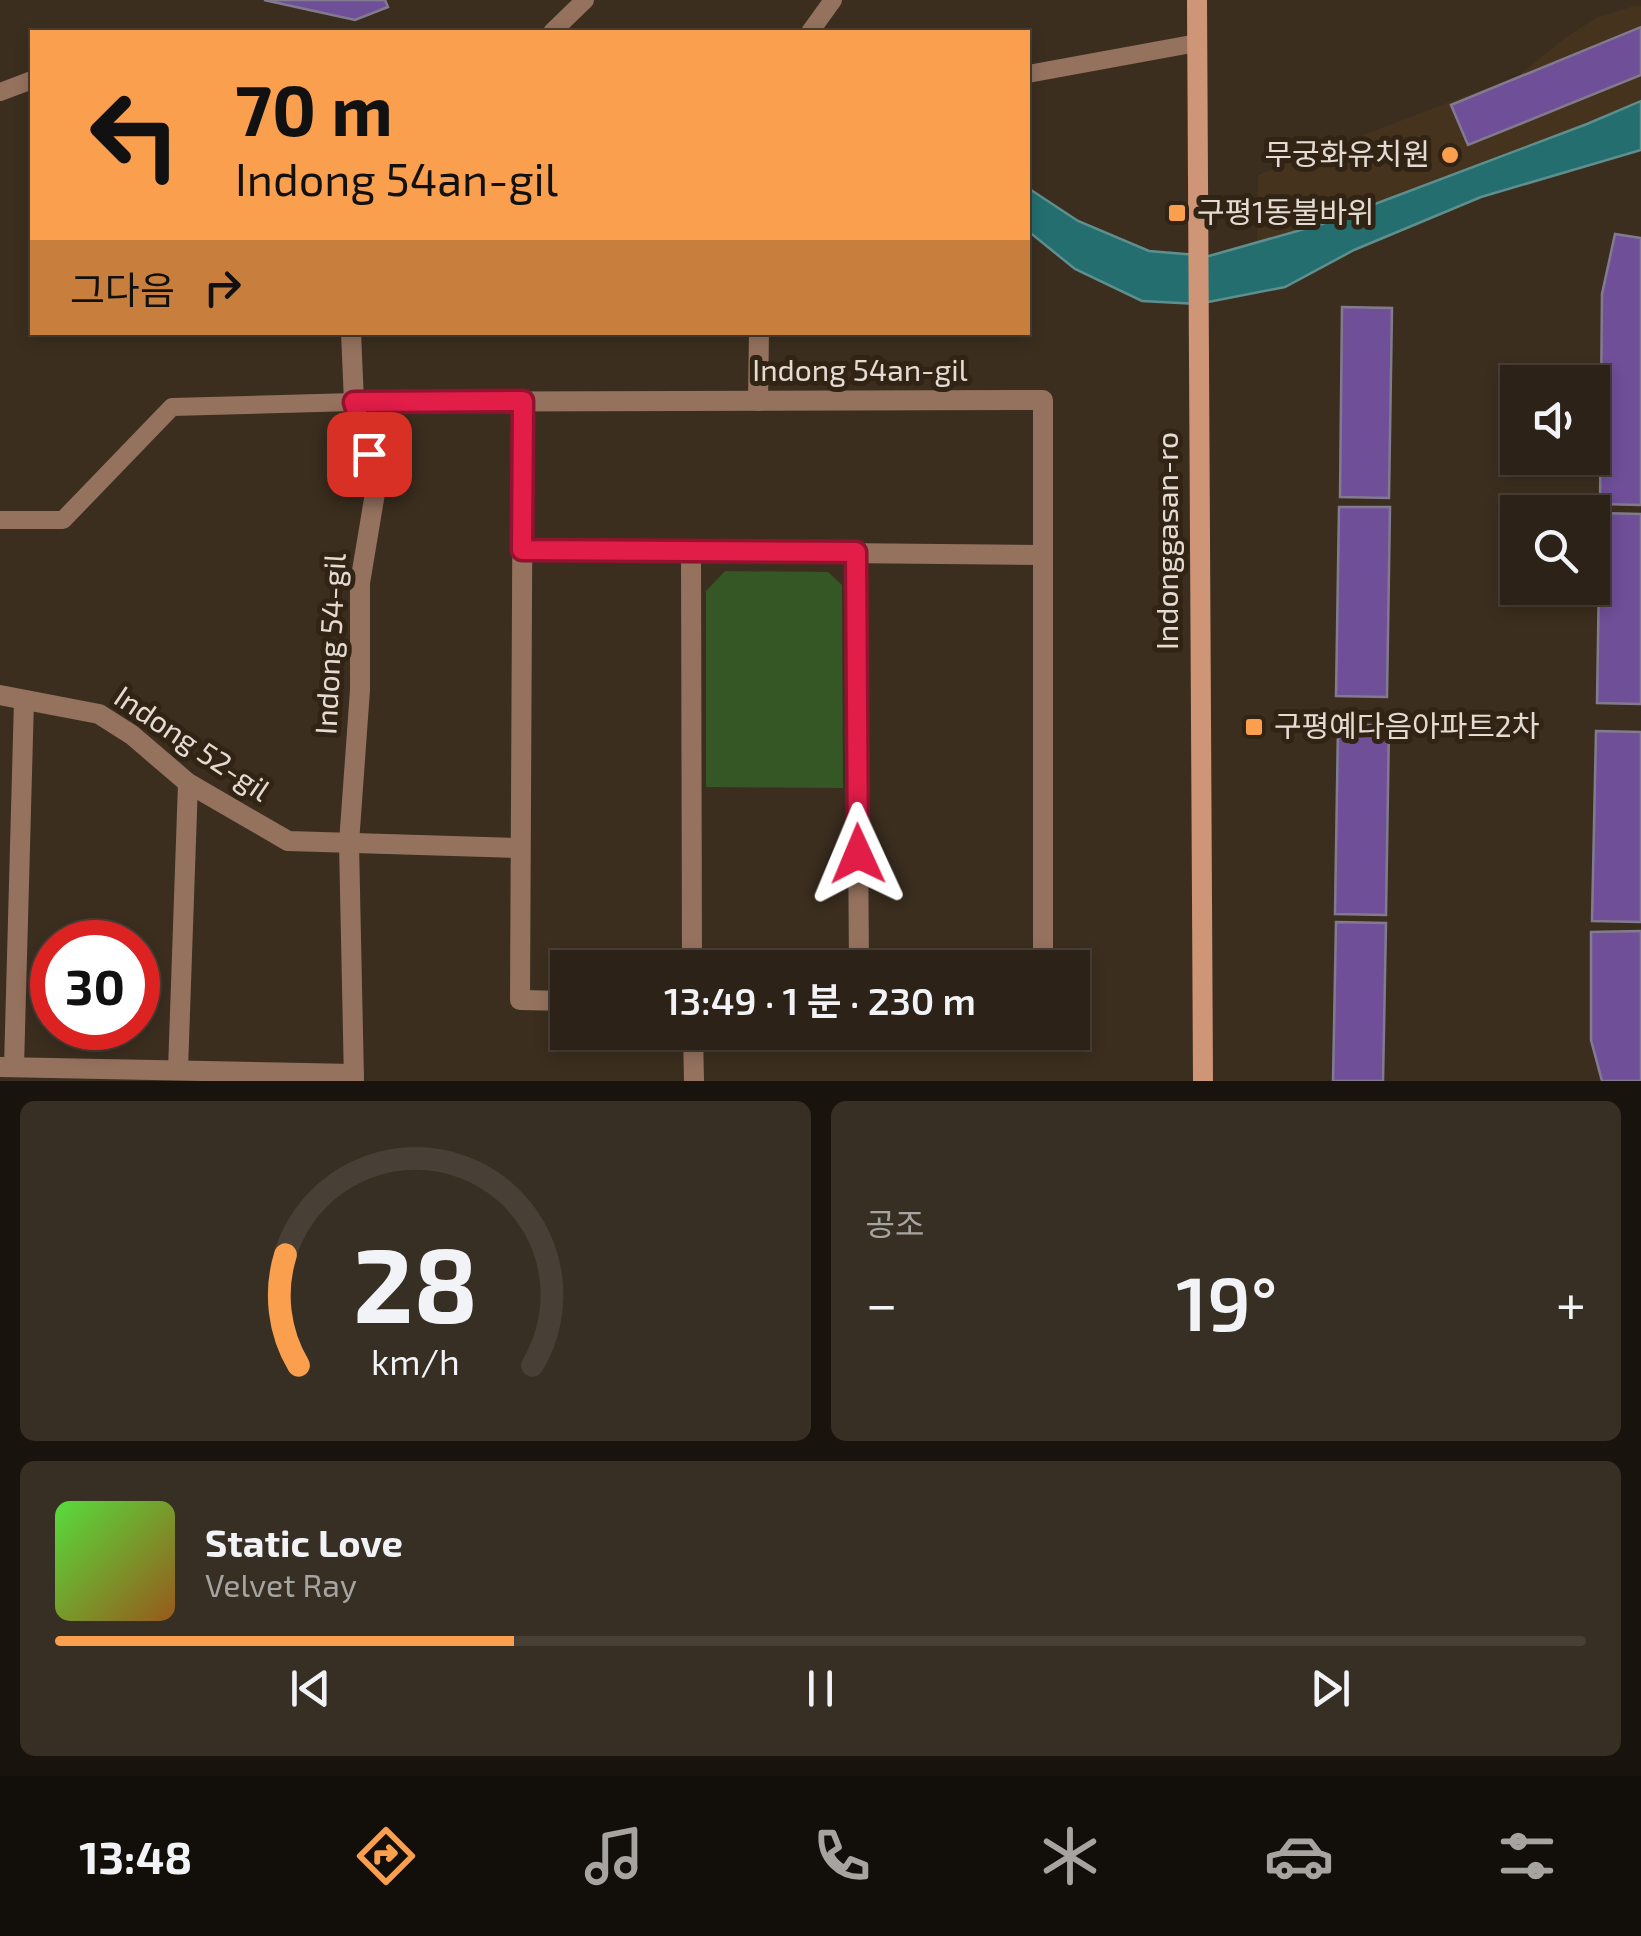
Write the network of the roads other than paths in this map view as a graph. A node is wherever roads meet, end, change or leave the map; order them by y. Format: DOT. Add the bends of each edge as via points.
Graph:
graph roads {
  1 [pos="585,0"];
  2 [pos="833,0"];
  3 [pos="1198,0"];
  4 [pos="554,30"];
  5 [pos="811,30"];
  6 [pos="1198,43"];
  7 [pos="1030,74"];
  8 [pos="30,81"];
  9 [pos="0,92"];
  10 [pos="351,335"];
  11 [pos="760,335"];
  12 [pos="523,401"];
  13 [pos="758,401"];
  14 [pos="354,402"];
  15 [pos="0,520"];
  16 [pos="522,550"];
  17 [pos="691,550"];
  18 [pos="856,552"];
  19 [pos="1043,555"];
  20 [pos="0,695"];
  21 [pos="24,700"];
  22 [pos="188,783"];
  23 [pos="349,843"];
  24 [pos="520,848"];
  25 [pos="692,950"];
  26 [pos="860,950"];
  27 [pos="1043,950"];
  28 [pos="550,1001"];
  29 [pos="693,1050"];
  30 [pos="7,1067"];
  31 [pos="178,1070"];
  32 [pos="354,1077"];
  33 [pos="694,1081"];
  34 [pos="1203,1081"];
  1 -- 4 [label="lane"];
  2 -- 5 [label="lane"];
  3 -- 6 [label="main road, Indonggasan-ro"];
  6 -- 7 [label="lane"];
  6 -- 34 [label="main road, Indonggasan-ro"];
  8 -- 9 [label="lane"];
  10 -- 14 [label="street, Indong 54-gil"];
  11 -- 13 [label="street"];
  12 -- 13 [label="street, Indong 54an-gil"];
  12 -- 14 [label="street, Indong 54an-gil"];
  12 -- 16 [label="street"];
  13 -- 19 [label="street, Indong 54an-gil" via="1043,400"];
  14 -- 15 [label="lane" via="172,407 63,520"];
  14 -- 23 [label="street, Indong 54-gil" via="377,481 360,583"];
  16 -- 17 [label="street"];
  16 -- 24 [label="street"];
  17 -- 18 [label="street"];
  17 -- 25 [label="street"];
  18 -- 19 [label="street"];
  18 -- 26 [label="street"];
  19 -- 27 [label="street, Indong 54an-gil"];
  20 -- 21 [label="street, Indong 52-gil"];
  21 -- 22 [label="street, Indong 52-gil" via="99,714"];
  21 -- 30 [label="street, Indong 54-gil"];
  22 -- 23 [label="street, Indong 52-gil" via="288,841"];
  22 -- 31 [label="street"];
  23 -- 24 [label="street"];
  23 -- 32 [label="street, Indong 54-gil"];
  24 -- 28 [label="street" via="520,1000"];
  29 -- 33 [label="street"];
  30 -- 31 [label="street, Indong 54-gil"];
  31 -- 32 [label="street, Indong 54-gil"];
}
